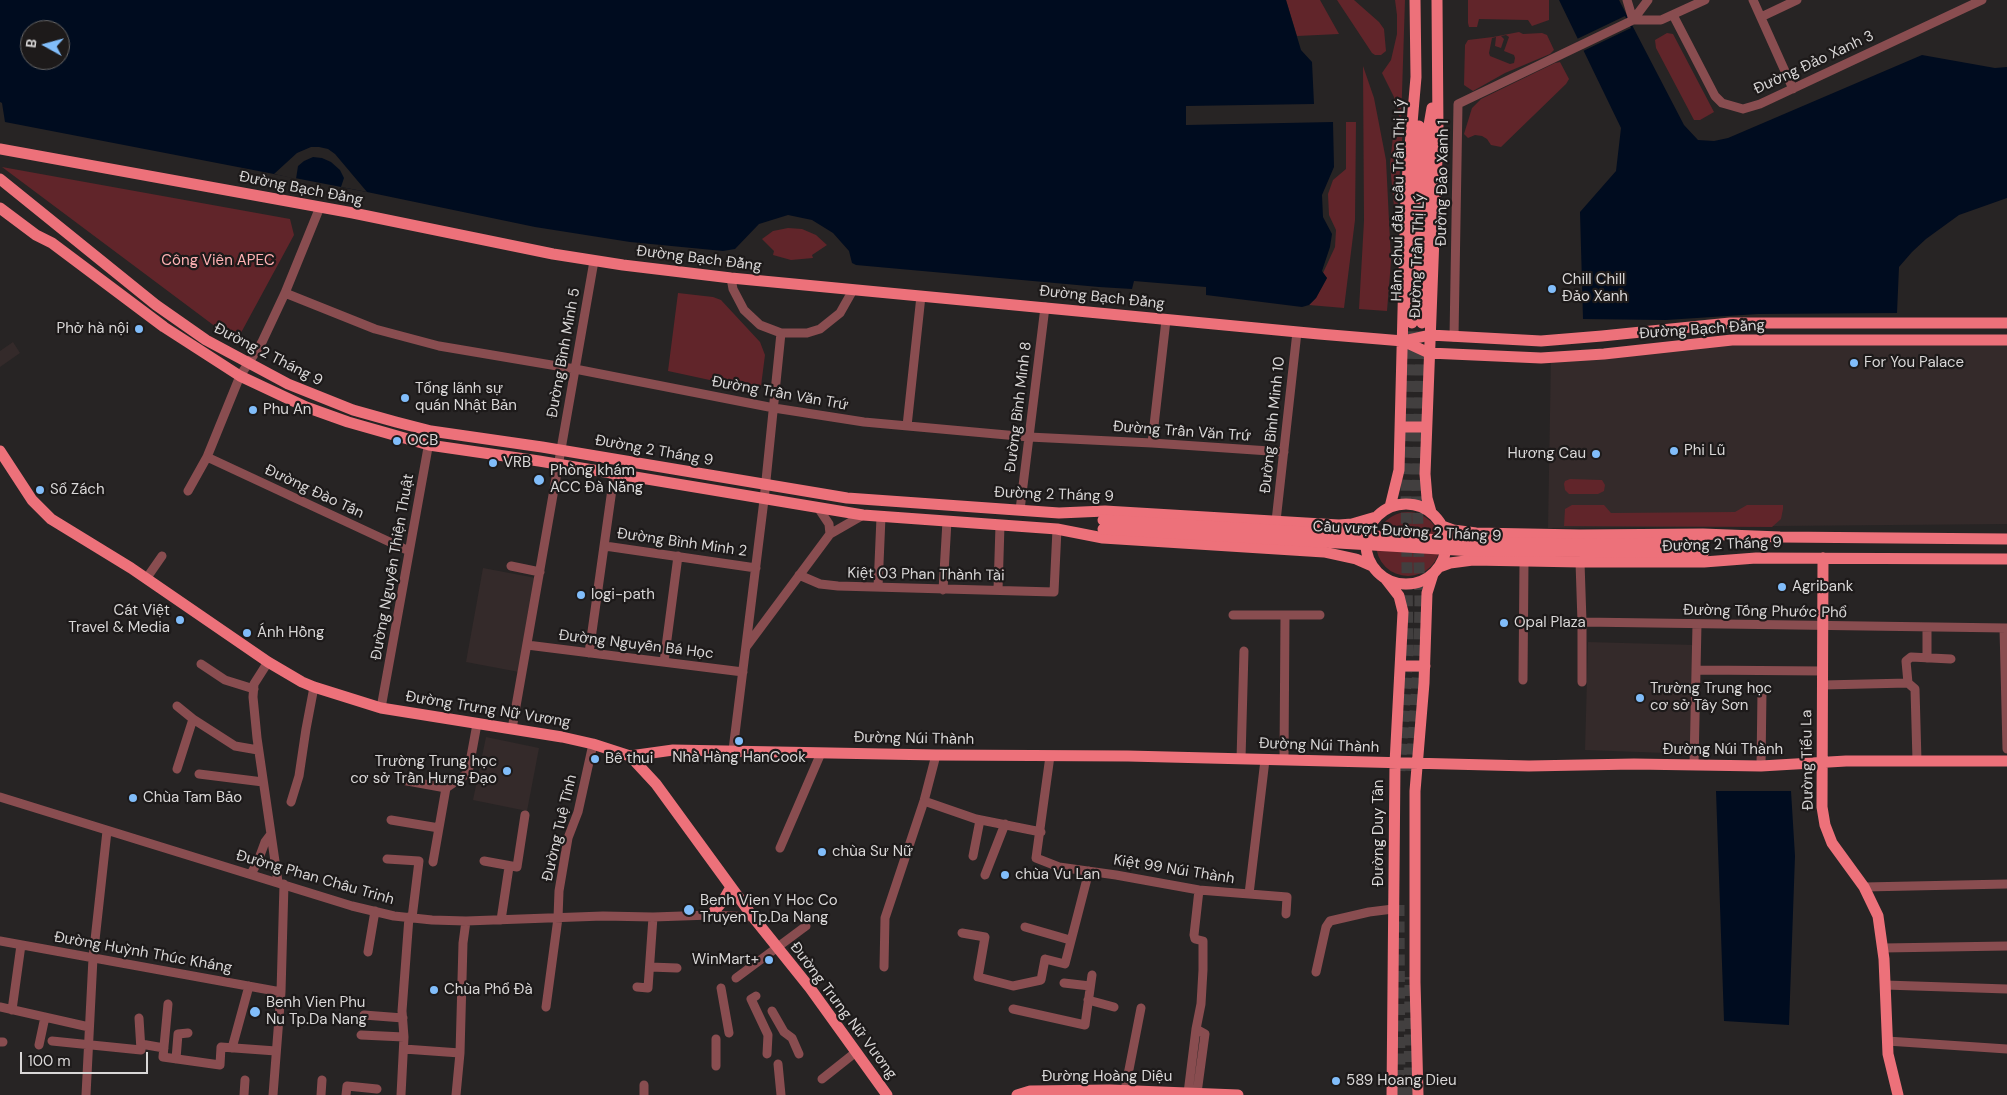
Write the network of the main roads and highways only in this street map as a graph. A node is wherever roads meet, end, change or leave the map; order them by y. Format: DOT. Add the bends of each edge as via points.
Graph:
graph roads {
  1 [pos="1415,0"];
  2 [pos="1437,0"];
  3 [pos="1437,74"];
  4 [pos="1416,77"];
  5 [pos="0,149"];
  6 [pos="0,179"];
  7 [pos="0,208"];
  8 [pos="1730,323"];
  9 [pos="1912,323"];
  10 [pos="2007,323"];
  11 [pos="1430,335"];
  12 [pos="1558,339"];
  13 [pos="1732,340"];
  14 [pos="1913,340"];
  15 [pos="2007,340"];
  16 [pos="1403,341"];
  17 [pos="1429,353"];
  18 [pos="1558,357"];
  19 [pos="1401,427"];
  20 [pos="1426,427"];
  21 [pos="0,452"];
  22 [pos="1390,507"];
  23 [pos="1431,512"];
  24 [pos="1059,513"];
  25 [pos="1376,517"];
  26 [pos="1103,524"];
  27 [pos="1442,526"];
  28 [pos="1057,529"];
  29 [pos="1757,537"];
  30 [pos="2007,538"];
  31 [pos="1703,548"];
  32 [pos="1756,558"];
  33 [pos="1823,558"];
  34 [pos="2007,559"];
  35 [pos="1372,566"];
  36 [pos="1436,571"];
  37 [pos="1385,578"];
  38 [pos="1401,666"];
  39 [pos="1425,666"];
  40 [pos="630,756"];
  41 [pos="2007,761"];
  42 [pos="1395,763"];
  43 [pos="1418,764"];
  44 [pos="1822,764"];
  45 [pos="731,887"];
  46 [pos="711,915"];
  47 [pos="1393,944"];
  48 [pos="1415,944"];
  49 [pos="1110,1092"];
  50 [pos="1190,1094"];
  51 [pos="888,1095"];
  52 [pos="1017,1095"];
  53 [pos="1238,1095"];
  54 [pos="1392,1095"];
  55 [pos="1418,1095"];
  56 [pos="1898,1095"];
  1 -- 4 [label="main road, Đường Trần Thị Lý"];
  2 -- 3 [label="main road, Đường Trần Thị Lý"];
  3 -- 4 [label="main road, Hầm chui đầu cầu Trần Thị Lý" via="1428,131 1417,323 1419,131"];
  3 -- 11 [label="main road, Đường Trần Thị Lý" via="1438,131"];
  4 -- 16 [label="main road, Đường Trần Thị Lý" via="1406,193"];
  5 -- 16 [label="main road, Đường Bạch Đằng" via="594,261 731,278"];
  6 -- 24 [label="main road, Đường 2 Tháng 9" via="162,309 206,340 288,384 353,410 431,430 847,498"];
  7 -- 28 [label="main road, Đường 2 Tháng 9" via="164,327 240,376 306,407 348,422 428,445 863,516"];
  8 -- 9 [label="main road, Đường Bạch Đằng"];
  8 -- 12 [label="main road, Đường Bạch Đằng"];
  8 -- 13 [label="main road"];
  9 -- 10 [label="main road, Đường Bạch Đằng"];
  9 -- 14 [label="main road"];
  11 -- 12 [label="main road, Đường Bạch Đằng" via="1541,341"];
  11 -- 16 [label="main road, Đường Bạch Đằng"];
  11 -- 17 [label="main road, Đường Trần Thị Lý"];
  12 -- 18 [label="main road"];
  13 -- 14 [label="main road, Đường Bạch Đằng"];
  13 -- 18 [label="main road, Đường Bạch Đằng"];
  14 -- 15 [label="main road, Đường Bạch Đằng"];
  16 -- 17 [label="main road"];
  16 -- 19 [label="main road, Đường Trần Thị Lý"];
  17 -- 18 [label="main road, Đường Bạch Đằng"];
  17 -- 20 [label="main road, Đường Trần Thị Lý"];
  19 -- 20 [label="main road"];
  19 -- 22 [label="main road, Đường Trần Thị Lý" via="1399,470"];
  20 -- 23 [label="main road, Đường Trần Thị Lý" via="1425,486"];
  21 -- 40 [label="main road, Đường Trưng Nữ Vương" via="32,500 51,519 268,662 314,687 382,708 593,744"];
  22 -- 23 [label="main road" via="1416,505"];
  22 -- 25 [label="main road"];
  23 -- 27 [label="main road"];
  24 -- 25 [label="main road, Đường 2 Tháng 9" via="1105,511 1345,524"];
  24 -- 26 [label="main road, Cầu vượt Đường 2 Tháng 9"];
  25 -- 35 [label="main road" via="1366,541"];
  26 -- 28 [label="main road, Cầu vượt Đường 2 Tháng 9"];
  26 -- 31 [label="main road, Cầu vượt Đường 2 Tháng 9, bridge" via="1475,542"];
  27 -- 29 [label="main road, Đường 2 Tháng 9" via="1476,533"];
  27 -- 36 [label="main road" via="1446,552"];
  28 -- 35 [label="main road, Đường 2 Tháng 9" via="1103,538 1324,552"];
  29 -- 30 [label="main road, Đường 2 Tháng 9"];
  29 -- 31 [label="main road, Cầu vượt Đường 2 Tháng 9"];
  31 -- 32 [label="main road, Cầu vượt Đường 2 Tháng 9"];
  32 -- 33 [label="main road, Đường 2 Tháng 9"];
  32 -- 36 [label="main road, Đường 2 Tháng 9" via="1704,562 1473,560 1450,564"];
  33 -- 34 [label="main road, Đường 2 Tháng 9"];
  33 -- 44 [label="main road, Đường Tiểu La"];
  35 -- 37 [label="main road"];
  36 -- 37 [label="main road" via="1418,583 1401,584"];
  36 -- 39 [label="main road" via="1427,592"];
  37 -- 38 [label="main road, Đường Duy Tân" via="1402,603"];
  38 -- 39 [label="main road"];
  38 -- 42 [label="main road, Đường Duy Tân"];
  39 -- 43 [label="main road"];
  40 -- 42 [label="main road, Đường Núi Thành" via="673,750 733,750"];
  40 -- 45 [label="main road, Đường Trưng Nữ Vương" via="652,778"];
  41 -- 44 [label="main road, Đường Núi Thành" via="1846,761"];
  42 -- 43 [label="main road, Đường Núi Thành"];
  42 -- 47 [label="main road, Đường Duy Tân"];
  43 -- 44 [label="main road, Đường Núi Thành"];
  43 -- 48 [label="main road" via="1415,792"];
  44 -- 56 [label="main road, Đường Tiểu La" via="1821,794 1832,843 1864,886 1878,916 1883,948 1887,1041"];
  45 -- 46 [label="main road"];
  45 -- 51 [label="main road, Đường Trưng Nữ Vương"];
  47 -- 48 [label="main road"];
  47 -- 54 [label="main road, Đường Duy Tân"];
  48 -- 55 [label="main road"];
  49 -- 50 [label="main road, Đường Hoàng Diệu"];
  49 -- 52 [label="main road, Đường Hoàng Diệu" via="1030,1092"];
  50 -- 53 [label="main road, Đường Hoàng Diệu"];
}
